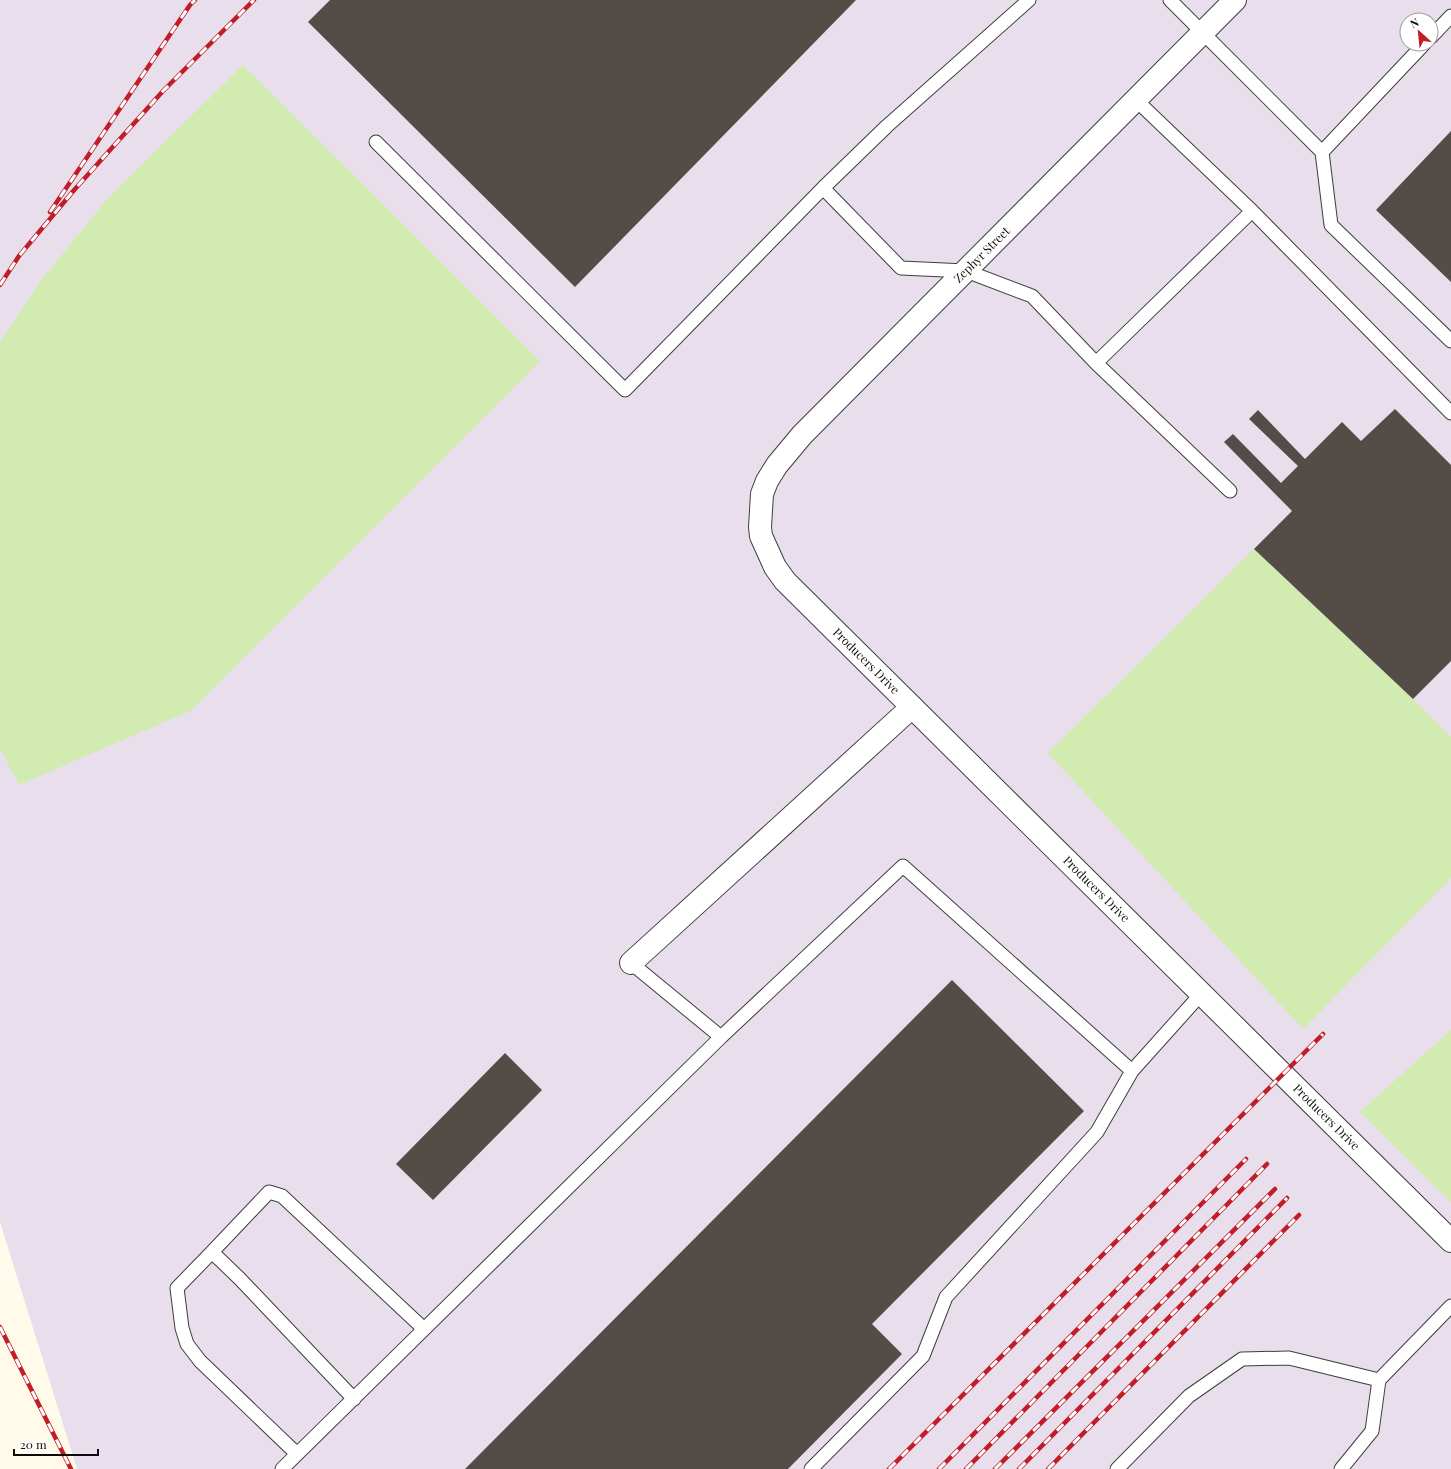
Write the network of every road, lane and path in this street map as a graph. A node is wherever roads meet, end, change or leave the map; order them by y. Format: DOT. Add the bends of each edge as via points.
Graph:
graph roads {
  1 [pos="1029,0"];
  2 [pos="1170,0"];
  3 [pos="1235,0"];
  4 [pos="1451,16"];
  5 [pos="1439,29"];
  6 [pos="1203,33"];
  7 [pos="1416,52"];
  8 [pos="1136,100"];
  9 [pos="376,142"];
  10 [pos="1322,152"];
  11 [pos="823,188"];
  12 [pos="1252,211"];
  13 [pos="966,271"];
  14 [pos="1451,341"];
  15 [pos="1096,363"];
  16 [pos="1451,413"];
  17 [pos="1230,491"];
  18 [pos="760,527"];
  19 [pos="912,707"];
  20 [pos="631,963"];
  21 [pos="1201,994"];
  22 [pos="721,1037"];
  23 [pos="1132,1072"];
  24 [pos="1451,1241"];
  25 [pos="212,1252"];
  26 [pos="1451,1306"];
  27 [pos="424,1329"];
  28 [pos="1379,1380"];
  29 [pos="354,1398"];
  30 [pos="297,1454"];
  31 [pos="282,1469"];
  32 [pos="811,1469"];
  33 [pos="1117,1469"];
  34 [pos="1341,1469"];
  1 -- 11 [label="lane" via="887,126"];
  2 -- 6 [label="lane"];
  3 -- 6 [label="street, Zephyr Street"];
  4 -- 5 [label="lane"];
  6 -- 8 [label="street, Zephyr Street"];
  6 -- 10 [label="lane"];
  7 -- 10 [label="lane"];
  8 -- 12 [label="lane"];
  8 -- 13 [label="street, Zephyr Street"];
  9 -- 11 [label="lane" via="625,390"];
  10 -- 14 [label="lane" via="1331,225"];
  11 -- 13 [label="lane" via="901,268"];
  12 -- 15 [label="lane"];
  12 -- 16 [label="lane"];
  13 -- 15 [label="lane" via="1032,296"];
  13 -- 18 [label="street, Zephyr Street" via="802,435 777,465 762,494"];
  15 -- 17 [label="lane"];
  18 -- 19 [label="street, Producers Drive" via="761,536 775,567 785,581"];
  19 -- 20 [label="street"];
  19 -- 21 [label="street, Producers Drive"];
  20 -- 22 [label="lane"];
  21 -- 23 [label="lane"];
  21 -- 24 [label="street, Producers Drive"];
  22 -- 23 [label="lane" via="903,866"];
  22 -- 27 [label="lane"];
  23 -- 32 [label="lane" via="1097,1132 946,1297 923,1356"];
  25 -- 27 [label="lane" via="269,1192 282,1196"];
  25 -- 29 [label="lane"];
  25 -- 30 [label="lane" via="177,1288 182,1328 187,1344 200,1361"];
  26 -- 28 [label="lane"];
  27 -- 29 [label="lane"];
  28 -- 33 [label="lane" via="1289,1358 1242,1359 1189,1396"];
  28 -- 34 [label="lane" via="1372,1431"];
  29 -- 30 [label="lane"];
  30 -- 31 [label="lane"];
}
